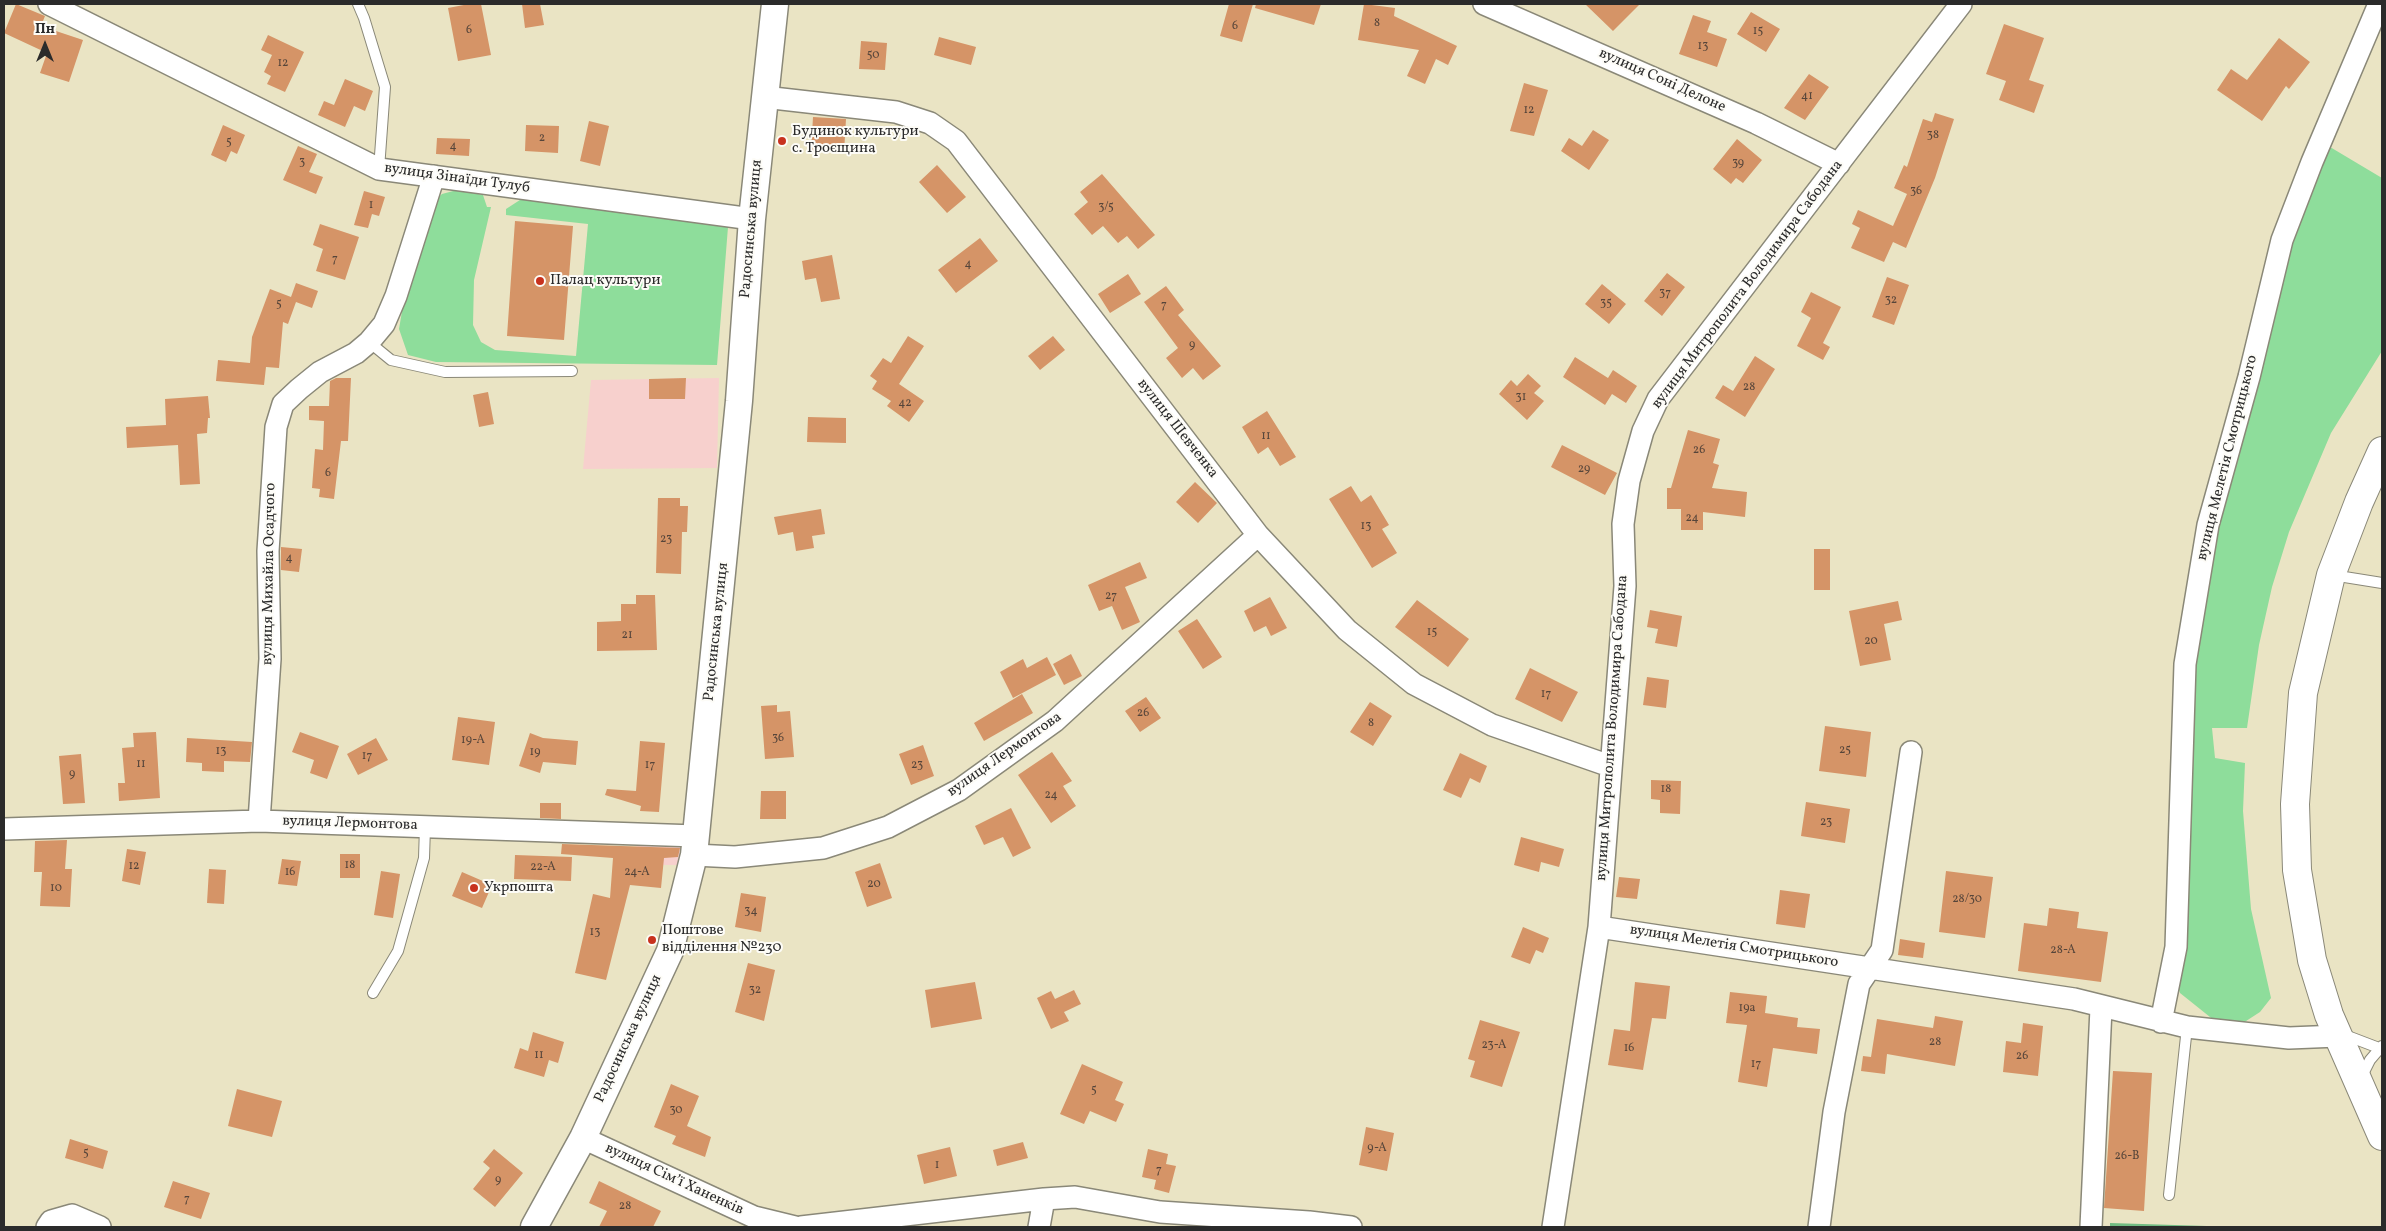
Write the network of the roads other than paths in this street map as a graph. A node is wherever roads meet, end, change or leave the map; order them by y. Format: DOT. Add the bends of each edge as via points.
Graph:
graph roads {
  1 [pos="49,4"];
  2 [pos="358,4"];
  3 [pos="775,4"];
  4 [pos="1484,4"];
  5 [pos="1961,4"];
  6 [pos="2380,4"];
  7 [pos="2376,30"];
  8 [pos="764,97"];
  9 [pos="1839,164"];
  10 [pos="379,169"];
  11 [pos="434,176"];
  12 [pos="752,219"];
  13 [pos="369,342"];
  14 [pos="572,371"];
  15 [pos="2382,451"];
  16 [pos="1258,535"];
  17 [pos="2331,575"];
  18 [pos="2382,583"];
  19 [pos="1911,752"];
  20 [pos="1610,766"];
  21 [pos="259,821"];
  22 [pos="425,826"];
  23 [pos="4,829"];
  24 [pos="695,846"];
  25 [pos="1599,926"];
  26 [pos="1869,967"];
  27 [pos="373,992"];
  28 [pos="2101,1008"];
  29 [pos="2161,1022"];
  30 [pos="2187,1027"];
  31 [pos="2337,1031"];
  32 [pos="2380,1047"];
  33 [pos="2358,1085"];
  34 [pos="2382,1136"];
  35 [pos="582,1138"];
  36 [pos="2170,1195"];
  37 [pos="1044,1198"];
  38 [pos="47,1227"];
  39 [pos="100,1227"];
  40 [pos="534,1227"];
  41 [pos="795,1227"];
  42 [pos="801,1227"];
  43 [pos="1039,1227"];
  44 [pos="1351,1227"];
  45 [pos="1553,1227"];
  46 [pos="1819,1227"];
  47 [pos="2091,1227"];
  1 -- 10 [label="street, вулиця Зінаїди Тулуб"];
  2 -- 10 [label="lane" via="385,87"];
  3 -- 8 [label="street, Радосинська вулиця"];
  4 -- 9 [label="street, вулиця Соні Делоне" via="1756,122"];
  5 -- 9 [label="street, вулиця Митрополита Володимира Сабодана"];
  6 -- 7 [label="street, вулиця Мелетія Смотрицького"];
  7 -- 29 [label="street, вулиця Мелетія Смотрицького" via="2312,162 2282,240 2208,525 2185,664 2176,947"];
  8 -- 12 [label="street, Радосинська вулиця"];
  8 -- 16 [label="street, вулиця Шевченка" via="896,112 930,122 956,141"];
  9 -- 20 [label="street, вулиця Митрополита Володимира Сабодана" via="1658,399 1643,431 1629,481 1623,524 1625,586"];
  10 -- 11 [label="street, вулиця Зінаїди Тулуб"];
  11 -- 12 [label="street, вулиця Зінаїди Тулуб"];
  11 -- 13 [label="street, вулиця Михайла Осадчого" via="396,296 384,324"];
  12 -- 24 [label="street, Радосинська вулиця" via="739,402"];
  13 -- 14 [label="lane" via="391,360 445,372"];
  13 -- 21 [label="street, вулиця Михайла Осадчого" via="299,389 284,404 276,427 268,551 270,659"];
  15 -- 17 [label="main road"];
  16 -- 20 [label="street, вулиця Шевченка" via="1347,630 1414,684 1492,725"];
  16 -- 24 [label="street, вулиця Лермонтова" via="1055,721 959,790 888,828 823,848 735,857"];
  17 -- 18 [label="lane"];
  17 -- 31 [label="main road" via="2303,693 2295,804 2297,870 2312,960"];
  19 -- 26 [label="street" via="1882,950"];
  20 -- 25 [label="street, вулиця Митрополита Володимира Сабодана"];
  21 -- 22 [label="street, вулиця Лермонтова"];
  21 -- 23 [label="street, вулиця Лермонтова"];
  22 -- 24 [label="street, вулиця Лермонтова"];
  22 -- 27 [label="lane" via="424,858 398,951"];
  24 -- 35 [label="street, Радосинська вулиця" via="670,951"];
  25 -- 26 [label="street, вулиця Мелетія Смотрицького"];
  25 -- 45 [label="street, вулиця Митрополита Володимира Сабодана"];
  26 -- 28 [label="street, вулиця Мелетія Смотрицького" via="2074,1000"];
  26 -- 46 [label="street" via="1859,984 1835,1103"];
  28 -- 29 [label="street, вулиця Мелетія Смотрицького"];
  28 -- 47 [label="street"];
  29 -- 30 [label="street, вулиця Мелетія Смотрицького"];
  30 -- 31 [label="street, вулиця Мелетія Смотрицького" via="2289,1038"];
  30 -- 36 [label="lane"];
  31 -- 32 [label="lane"];
  31 -- 33 [label="main road"];
  32 -- 33 [label="lane"];
  33 -- 34 [label="main road"];
  35 -- 40 [label="street, Радосинська вулиця"];
  35 -- 41 [label="street, вулиця Сімʼї Ханенків" via="754,1217"];
  37 -- 42 [label="street"];
  37 -- 43 [label="street"];
  37 -- 44 [label="street" via="1075,1197 1160,1212"];
  38 -- 39 [label="street" via="51,1221 72,1215"];
}
